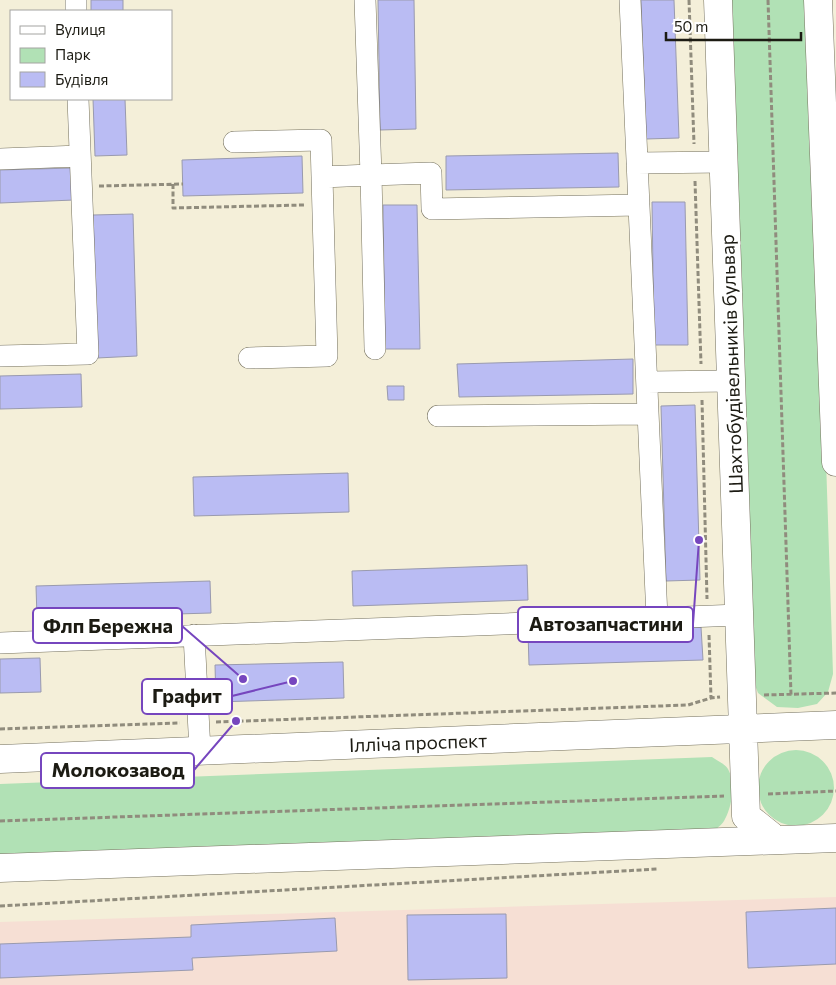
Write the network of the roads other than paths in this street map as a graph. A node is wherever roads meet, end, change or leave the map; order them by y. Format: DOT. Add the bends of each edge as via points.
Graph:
graph roads {
  1 [pos="365,0"];
  2 [pos="630,0"];
  3 [pos="718,0"];
  4 [pos="818,0"];
  5 [pos="78,100"];
  6 [pos="830,141"];
  7 [pos="234,142"];
  8 [pos="80,156"];
  9 [pos="0,159"];
  10 [pos="724,162"];
  11 [pos="637,163"];
  12 [pos="371,175"];
  13 [pos="322,177"];
  14 [pos="639,205"];
  15 [pos="375,349"];
  16 [pos="0,356"];
  17 [pos="249,358"];
  18 [pos="732,381"];
  19 [pos="647,382"];
  20 [pos="648,414"];
  21 [pos="438,416"];
  22 [pos="836,462"];
  23 [pos="740,615"];
  24 [pos="657,618"];
  25 [pos="194,636"];
  26 [pos="0,643"];
  27 [pos="836,725"];
  28 [pos="743,729"];
  29 [pos="200,751"];
  30 [pos="0,759"];
  31 [pos="832,834"];
  32 [pos="776,840"];
  33 [pos="0,868"];
  1 -- 12 [label="lane"];
  2 -- 11 [label="lane"];
  3 -- 10 [label="main road, Шахтобудівельників бульвар"];
  4 -- 6 [label="main road"];
  5 -- 8 [label="lane"];
  6 -- 22 [label="main road"];
  7 -- 13 [label="lane" via="321,140"];
  8 -- 9 [label="lane"];
  8 -- 16 [label="lane" via="88,354"];
  10 -- 11 [label="lane"];
  10 -- 18 [label="main road, Шахтобудівельників бульвар"];
  11 -- 14 [label="lane"];
  12 -- 13 [label="lane"];
  12 -- 14 [label="lane" via="432,173 432,209"];
  12 -- 15 [label="lane"];
  13 -- 17 [label="lane" via="327,356"];
  14 -- 19 [label="lane"];
  18 -- 19 [label="lane"];
  18 -- 23 [label="main road, Шахтобудівельників бульвар"];
  19 -- 20 [label="lane"];
  20 -- 21 [label="lane"];
  20 -- 24 [label="lane"];
  23 -- 24 [label="lane"];
  23 -- 28 [label="main road, Шахтобудівельників бульвар"];
  24 -- 25 [label="lane"];
  25 -- 26 [label="lane"];
  25 -- 29 [label="lane"];
  27 -- 28 [label="main road, Ілліча проспект"];
  28 -- 29 [label="main road, Ілліча проспект"];
  28 -- 32 [label="main road, Шахтобудівельників бульвар" via="746,816"];
  29 -- 30 [label="main road, Ілліча проспект"];
  31 -- 32 [label="main road"];
  32 -- 33 [label="main road"];
}
